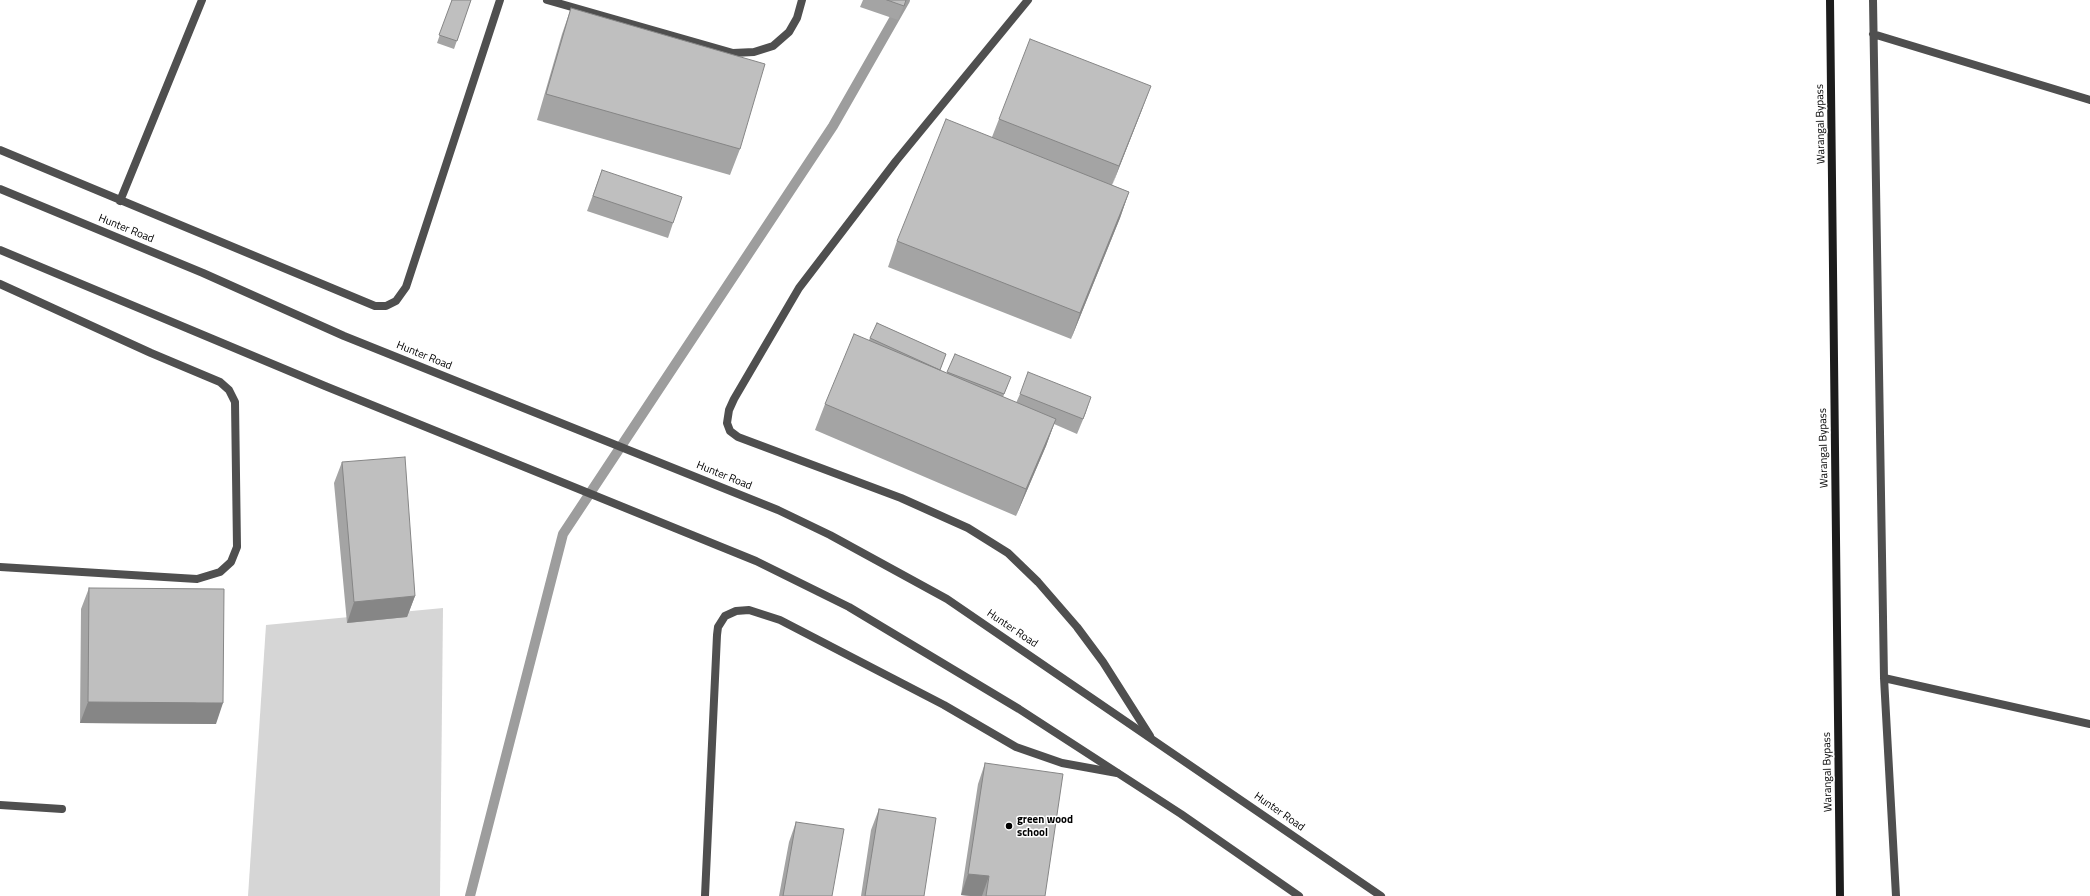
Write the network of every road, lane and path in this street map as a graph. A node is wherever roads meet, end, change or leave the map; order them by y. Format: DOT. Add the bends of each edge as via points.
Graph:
graph roads {
  1 [pos="202,0"];
  2 [pos="500,0"];
  3 [pos="546,0"];
  4 [pos="802,0"];
  5 [pos="1028,0"];
  6 [pos="1830,0"];
  7 [pos="1873,0"];
  8 [pos="1873,34"];
  9 [pos="2090,100"];
  10 [pos="0,150"];
  11 [pos="0,189"];
  12 [pos="120,201"];
  13 [pos="0,250"];
  14 [pos="0,284"];
  15 [pos="0,567"];
  16 [pos="1884,678"];
  17 [pos="2090,724"];
  18 [pos="1150,736"];
  19 [pos="1117,773"];
  20 [pos="0,806"];
  21 [pos="62,809"];
  22 [pos="705,896"];
  23 [pos="1299,896"];
  24 [pos="1381,896"];
  25 [pos="1840,896"];
  26 [pos="1896,896"];
  1 -- 12 [label="street"];
  2 -- 12 [label="street" via="406,287 396,301 386,306 375,306"];
  3 -- 4 [label="street" via="733,53 754,52 773,46 789,32 797,18"];
  5 -- 18 [label="street" via="896,161 799,288 734,399 727,423 730,431 738,437 900,498 968,528 1008,553 1077,626"];
  6 -- 25 [label="main road, Warangal Bypass"];
  7 -- 8 [label="street"];
  8 -- 9 [label="street"];
  8 -- 16 [label="street"];
  10 -- 12 [label="street"];
  11 -- 18 [label="street, Hunter Road" via="204,273 344,336 778,510 830,534 947,599"];
  13 -- 19 [label="street" via="325,386 756,561 849,607 1019,709"];
  14 -- 15 [label="street" via="220,382 229,390 235,402 237,547 231,562 220,572 197,578"];
  16 -- 17 [label="street"];
  16 -- 26 [label="street"];
  18 -- 24 [label="street, Hunter Road"];
  19 -- 22 [label="street" via="1062,763 1016,747 944,705 780,620 749,610 736,611 725,616 718,627 717,635"];
  19 -- 23 [label="street"];
  20 -- 21 [label="street"];
}
